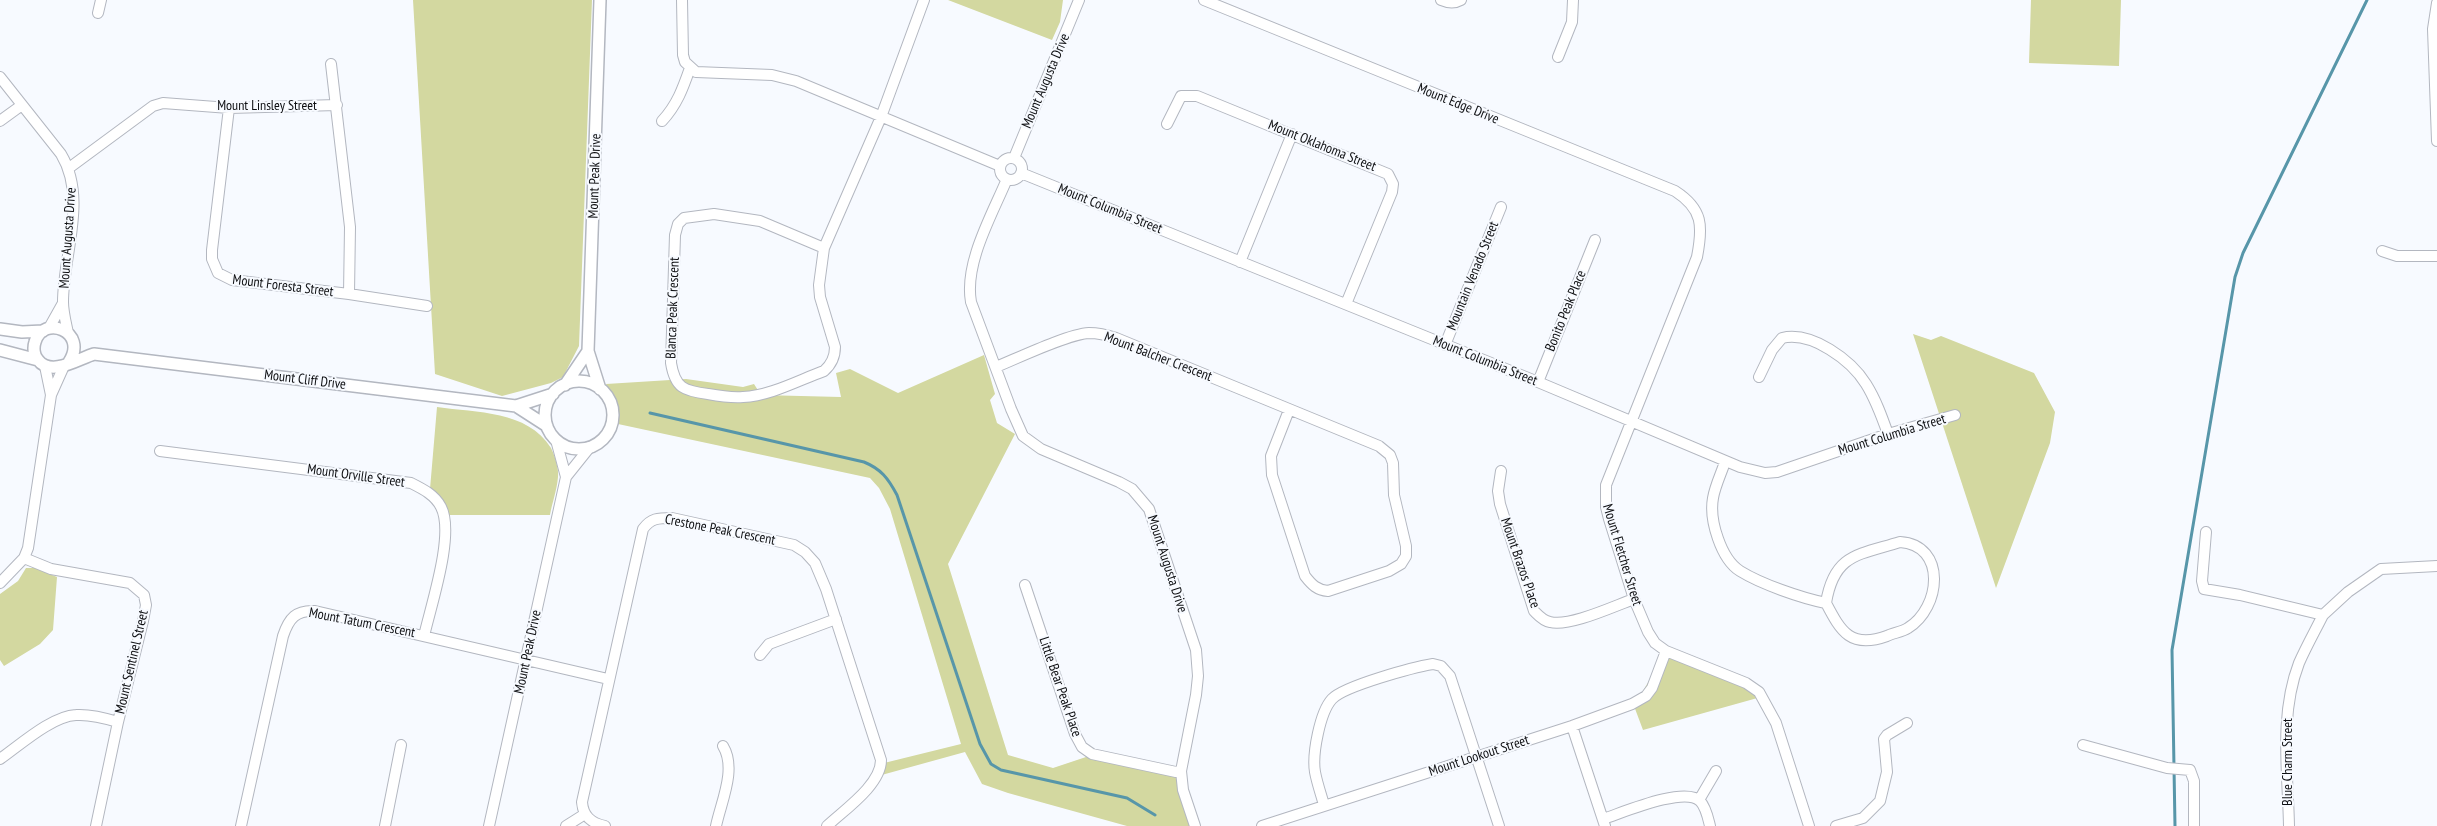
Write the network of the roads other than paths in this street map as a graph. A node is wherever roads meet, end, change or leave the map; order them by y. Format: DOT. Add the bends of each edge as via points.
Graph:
graph roads {
  1 [pos="101,0"];
  2 [pos="600,0"];
  3 [pos="682,0"];
  4 [pos="924,0"];
  5 [pos="1204,0"];
  6 [pos="1441,0"];
  7 [pos="1461,0"];
  8 [pos="1573,0"];
  9 [pos="1079,1"];
  10 [pos="2437,3"];
  11 [pos="98,13"];
  12 [pos="1558,57"];
  13 [pos="332,64"];
  14 [pos="2436,64"];
  15 [pos="690,68"];
  16 [pos="0,77"];
  17 [pos="22,105"];
  18 [pos="337,105"];
  19 [pos="229,108"];
  20 [pos="881,117"];
  21 [pos="0,121"];
  22 [pos="662,121"];
  23 [pos="1167,124"];
  24 [pos="1292,134"];
  25 [pos="2437,141"];
  26 [pos="1014,158"];
  27 [pos="1000,166"];
  28 [pos="69,168"];
  29 [pos="1021,173"];
  30 [pos="1007,179"];
  31 [pos="1501,207"];
  32 [pos="1700,221"];
  33 [pos="1595,240"];
  34 [pos="824,248"];
  35 [pos="2382,251"];
  36 [pos="2437,256"];
  37 [pos="1240,262"];
  38 [pos="349,294"];
  39 [pos="63,303"];
  40 [pos="1346,304"];
  41 [pos="426,306"];
  42 [pos="0,329"];
  43 [pos="46,330"];
  44 [pos="70,335"];
  45 [pos="1445,345"];
  46 [pos="0,350"];
  47 [pos="588,351"];
  48 [pos="94,354"];
  49 [pos="41,363"];
  50 [pos="67,364"];
  51 [pos="996,367"];
  52 [pos="1759,377"];
  53 [pos="1538,382"];
  54 [pos="566,385"];
  55 [pos="600,389"];
  56 [pos="553,394"];
  57 [pos="51,395"];
  58 [pos="516,406"];
  59 [pos="1289,410"];
  60 [pos="1956,415"];
  61 [pos="1631,420"];
  62 [pos="547,426"];
  63 [pos="1888,434"];
  64 [pos="556,440"];
  65 [pos="590,447"];
  66 [pos="160,451"];
  67 [pos="1725,462"];
  68 [pos="1501,470"];
  69 [pos="566,477"];
  70 [pos="2206,532"];
  71 [pos="24,558"];
  72 [pos="2437,566"];
  73 [pos="0,583"];
  74 [pos="1025,585"];
  75 [pos="1634,599"];
  76 [pos="1826,603"];
  77 [pos="2323,615"];
  78 [pos="836,619"];
  79 [pos="424,636"];
  80 [pos="1666,651"];
  81 [pos="760,656"];
  82 [pos="526,659"];
  83 [pos="608,679"];
  84 [pos="118,722"];
  85 [pos="1907,723"];
  86 [pos="1572,726"];
  87 [pos="402,745"];
  88 [pos="2083,745"];
  89 [pos="723,746"];
  90 [pos="1476,757"];
  91 [pos="0,759"];
  92 [pos="1181,771"];
  93 [pos="1716,771"];
  94 [pos="1699,800"];
  95 [pos="1324,805"];
  96 [pos="585,814"];
  97 [pos="1604,822"];
  98 [pos="1865,822"];
  99 [pos="96,826"];
  100 [pos="241,826"];
  101 [pos="385,826"];
  102 [pos="489,826"];
  103 [pos="566,826"];
  104 [pos="605,826"];
  105 [pos="716,826"];
  106 [pos="827,826"];
  107 [pos="1195,826"];
  108 [pos="1262,826"];
  109 [pos="1499,826"];
  110 [pos="1710,826"];
  111 [pos="1809,826"];
  112 [pos="1836,826"];
  113 [pos="2194,826"];
  114 [pos="2289,826"];
  1 -- 11 [label="street"];
  2 -- 47 [label="street, Mount Peak Drive"];
  3 -- 15 [label="street" via="682,55"];
  4 -- 20 [label="street, Blanca Peak Crescent"];
  5 -- 32 [label="street, Mount Edge Drive" via="1674,191 1694,207"];
  6 -- 7 [label="street" via="1457,3"];
  8 -- 12 [label="street" via="1572,22"];
  9 -- 26 [label="street, Mount Augusta Drive"];
  10 -- 14 [label="street" via="2433,29"];
  13 -- 18 [label="street, Mount Linsley Street"];
  14 -- 25 [label="street"];
  15 -- 20 [label="street" via="696,72 784,77"];
  15 -- 22 [label="street" via="682,93"];
  16 -- 17 [label="street, Mount Augusta Drive"];
  17 -- 21 [label="street"];
  17 -- 28 [label="street, Mount Augusta Drive"];
  18 -- 19 [label="street, Mount Linsley Street"];
  18 -- 38 [label="street, Mount Linsley Street" via="350,227"];
  19 -- 28 [label="street, Mount Linsley Street" via="172,102 153,106"];
  19 -- 38 [label="street, Mount Foresta Street" via="212,250 218,273 232,280"];
  20 -- 27 [label="street"];
  20 -- 34 [label="street, Blanca Peak Crescent"];
  23 -- 24 [label="street, Mount Oklahoma Street" via="1180,98 1187,94"];
  24 -- 37 [label="street"];
  24 -- 40 [label="street, Mount Oklahoma Street" via="1383,171 1391,178 1392,192"];
  26 -- 27 [label="street" via="1006,159"];
  26 -- 29 [label="street" via="1021,166"];
  27 -- 30 [label="street" via="1001,174"];
  28 -- 39 [label="street, Mount Augusta Drive" via="74,195"];
  29 -- 30 [label="street" via="1015,179"];
  29 -- 37 [label="street, Mount Columbia Street"];
  30 -- 51 [label="street, Mount Augusta Drive" via="973,264 969,283 974,310"];
  31 -- 45 [label="street, Mountain Venado Street"];
  32 -- 61 [label="street, Mount Fletcher Street" via="1698,257"];
  33 -- 53 [label="street, Bonito Peak Place"];
  34 -- 34 [label="street, Blanca Peak Crescent" via="819,285 835,347 830,366 824,371 742,397 697,393 679,385 673,378 671,363 675,235 684,218 714,214 745,218"];
  35 -- 36 [label="street" via="2397,256"];
  37 -- 40 [label="street, Mount Columbia Street"];
  38 -- 41 [label="street, Mount Foresta Street"];
  39 -- 43 [label="street, Mount Augusta Drive"];
  39 -- 44 [label="street, Mount Augusta Drive"];
  40 -- 45 [label="street, Mount Columbia Street"];
  42 -- 43 [label="street" via="22,332"];
  43 -- 44 [label="street" via="56,328"];
  43 -- 49 [label="street" via="34,342"];
  44 -- 48 [label="street, Mount Cliff Drive"];
  44 -- 50 [label="street" via="75,350"];
  45 -- 53 [label="street, Mount Columbia Street"];
  46 -- 49 [label="street"];
  47 -- 54 [label="street"];
  47 -- 55 [label="street, Mount Peak Drive"];
  48 -- 50 [label="street, Mount Cliff Drive"];
  48 -- 58 [label="street, Mount Cliff Drive"];
  49 -- 50 [label="street" via="51,368"];
  49 -- 57 [label="street"];
  50 -- 57 [label="street"];
  51 -- 59 [label="street, Mount Balcher Crescent" via="1072,338 1100,334"];
  51 -- 92 [label="street, Mount Augusta Drive" via="1020,430 1031,443 1119,482 1132,490 1149,509 1196,650 1196,695"];
  52 -- 63 [label="street" via="1772,350 1782,338 1799,336 1815,342 1852,367 1866,383"];
  53 -- 61 [label="street, Mount Columbia Street"];
  54 -- 55 [label="street" via="587,383"];
  54 -- 56 [label="street"];
  55 -- 65 [label="street, Mount Peak Drive" via="611,406 612,424 602,440"];
  56 -- 58 [label="street, Mount Cliff Drive"];
  56 -- 62 [label="street" via="546,409"];
  57 -- 71 [label="street"];
  58 -- 62 [label="street, Mount Cliff Drive"];
  59 -- 59 [label="street, Mount Balcher Crescent" via="1379,446 1390,455 1394,495 1406,546 1406,556 1401,564 1328,591 1321,590 1309,580 1301,564 1270,463"];
  60 -- 63 [label="street, Mount Columbia Street"];
  61 -- 67 [label="street, Mount Columbia Street"];
  61 -- 75 [label="street, Mount Fletcher Street" via="1606,485 1605,496"];
  62 -- 64 [label="street, Mount Peak Drive"];
  63 -- 67 [label="street, Mount Columbia Street" via="1777,472 1754,471"];
  64 -- 65 [label="street" via="571,448"];
  64 -- 69 [label="street, Mount Peak Drive"];
  65 -- 69 [label="street, Mount Peak Drive"];
  66 -- 79 [label="street, Mount Orville Street" via="411,483 432,494 444,512 447,537"];
  67 -- 76 [label="street" via="1712,510 1719,538 1731,563 1740,571 1791,593"];
  68 -- 75 [label="street, Mount Brazos Place" via="1500,504 1537,614 1550,622 1562,622"];
  69 -- 82 [label="street, Mount Peak Drive"];
  70 -- 77 [label="street" via="2204,589"];
  71 -- 73 [label="street"];
  71 -- 84 [label="street, Mount Sentinel Street" via="50,569 130,583 144,595 143,621"];
  72 -- 77 [label="street, Blue Charm Street" via="2381,569"];
  74 -- 92 [label="street, Little Bear Peak Place" via="1082,747 1092,754"];
  75 -- 80 [label="street, Mount Fletcher Street" via="1653,640"];
  76 -- 76 [label="street" via="1841,630 1863,641 1909,628 1933,593 1932,566 1927,554 1911,543 1900,542 1863,553 1840,566 1832,576"];
  77 -- 114 [label="street, Blue Charm Street" via="2299,663 2288,706 2285,744"];
  78 -- 81 [label="street" via="769,644"];
  78 -- 83 [label="street, Crestone Peak Crescent" via="815,562 794,545 672,518 658,518 649,521 642,529"];
  78 -- 106 [label="street, Crestone Peak Crescent" via="879,752 881,769 873,783"];
  79 -- 82 [label="street, Mount Tatum Crescent"];
  79 -- 100 [label="street, Mount Tatum Crescent" via="315,611 293,616 283,636"];
  80 -- 86 [label="street, Mount Lookout Street" via="1657,678 1646,696"];
  80 -- 111 [label="street, Mount Fletcher Street" via="1746,682 1759,692 1776,723"];
  82 -- 83 [label="street, Mount Tatum Crescent"];
  82 -- 102 [label="street, Mount Peak Drive"];
  83 -- 96 [label="street, Crestone Peak Crescent" via="582,802"];
  84 -- 91 [label="street" via="94,716 61,718"];
  84 -- 99 [label="street, Mount Sentinel Street"];
  85 -- 98 [label="street" via="1885,737 1888,764 1884,790"];
  86 -- 90 [label="street, Mount Lookout Street"];
  86 -- 97 [label="street"];
  87 -- 101 [label="street"];
  88 -- 113 [label="street" via="2167,768 2190,770 2194,781"];
  89 -- 105 [label="street" via="729,757 729,768"];
  90 -- 95 [label="street, Mount Lookout Street"];
  90 -- 95 [label="street" via="1450,676 1441,666 1425,665 1358,686 1333,698 1324,711 1315,771"];
  90 -- 109 [label="street"];
  92 -- 107 [label="street, Mount Augusta Drive" via="1183,790"];
  93 -- 94 [label="street"];
  94 -- 97 [label="street" via="1692,796 1674,797"];
  94 -- 110 [label="street"];
  95 -- 108 [label="street, Mount Lookout Street"];
  96 -- 103 [label="street"];
  96 -- 104 [label="street"];
  98 -- 112 [label="street"];
}
